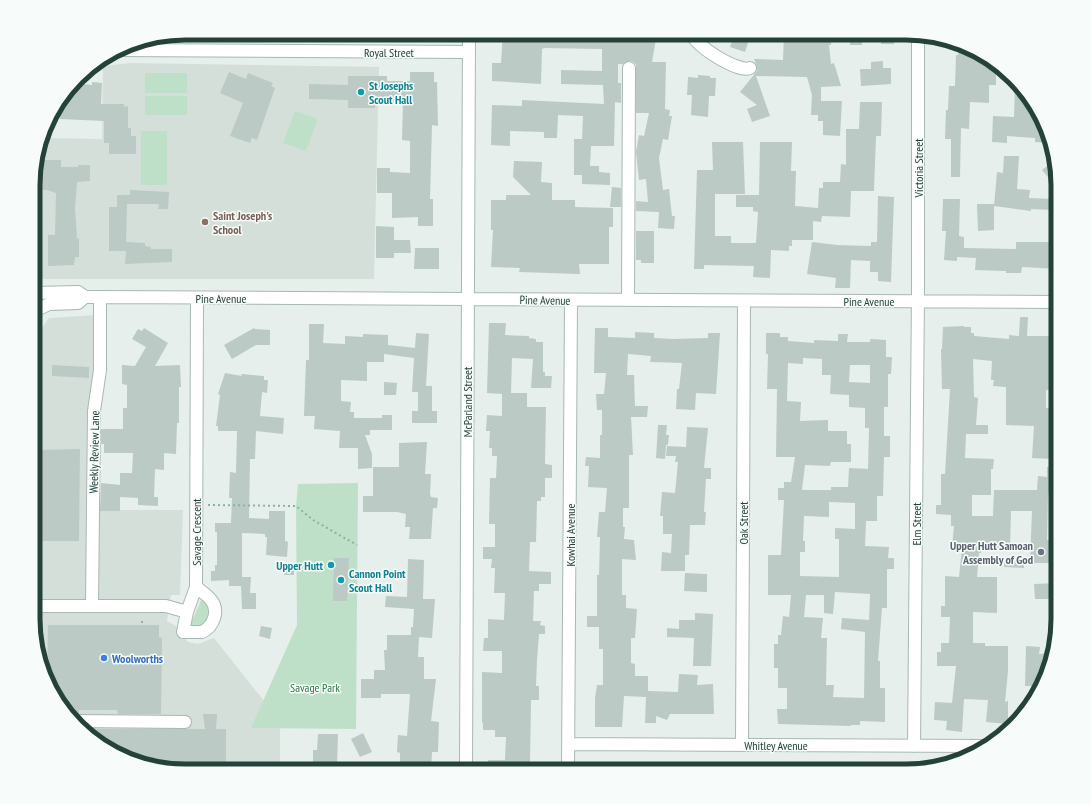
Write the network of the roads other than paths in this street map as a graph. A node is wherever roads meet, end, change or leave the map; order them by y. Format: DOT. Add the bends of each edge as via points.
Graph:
graph roads {
  1 [pos="469,40"];
  2 [pos="695,40"];
  3 [pos="918,40"];
  4 [pos="132,50"];
  5 [pos="469,52"];
  6 [pos="630,68"];
  7 [pos="750,68"];
  8 [pos="40,293"];
  9 [pos="85,297"];
  10 [pos="100,297"];
  11 [pos="197,298"];
  12 [pos="468,299"];
  13 [pos="571,300"];
  14 [pos="628,300"];
  15 [pos="744,301"];
  16 [pos="918,302"];
  17 [pos="1051,302"];
  18 [pos="40,308"];
  19 [pos="196,587"];
  20 [pos="40,606"];
  21 [pos="92,606"];
  22 [pos="187,612"];
  23 [pos="81,721"];
  24 [pos="185,722"];
  25 [pos="568,744"];
  26 [pos="742,745"];
  27 [pos="914,746"];
  28 [pos="977,746"];
  29 [pos="466,764"];
  30 [pos="568,764"];
  1 -- 5 [label="street, McParland Street"];
  2 -- 7 [label="street" via="700,46 738,68"];
  3 -- 16 [label="street, Victoria Street"];
  4 -- 5 [label="street, Royal Street"];
  5 -- 12 [label="street, McParland Street"];
  6 -- 14 [label="street"];
  8 -- 9 [label="street, Pine Avenue" via="78,292"];
  9 -- 10 [label="street, Pine Avenue"];
  9 -- 18 [label="street" via="78,303 49,304"];
  10 -- 11 [label="street, Pine Avenue"];
  10 -- 21 [label="street, Weekly Review Lane" via="100,370 94,411"];
  11 -- 12 [label="street, Pine Avenue"];
  11 -- 19 [label="street, Savage Crescent"];
  12 -- 13 [label="street, Pine Avenue"];
  12 -- 29 [label="street, McParland Street"];
  13 -- 14 [label="street, Pine Avenue"];
  13 -- 25 [label="street, Kowhai Avenue"];
  14 -- 15 [label="street, Pine Avenue"];
  15 -- 16 [label="street, Pine Avenue"];
  15 -- 26 [label="street, Oak Street"];
  16 -- 17 [label="street, Pine Avenue"];
  16 -- 27 [label="street, Elm Street"];
  19 -- 22 [label="street, Savage Crescent"];
  19 -- 22 [label="street, Savage Crescent" via="214,604 212,624 202,632 183,632"];
  20 -- 21 [label="street"];
  21 -- 22 [label="street" via="166,606"];
  23 -- 24 [label="street"];
  25 -- 26 [label="street, Whitley Avenue"];
  25 -- 30 [label="street, Kowhai Avenue"];
  26 -- 27 [label="street, Whitley Avenue"];
  27 -- 28 [label="street, Whitley Avenue"];
}
